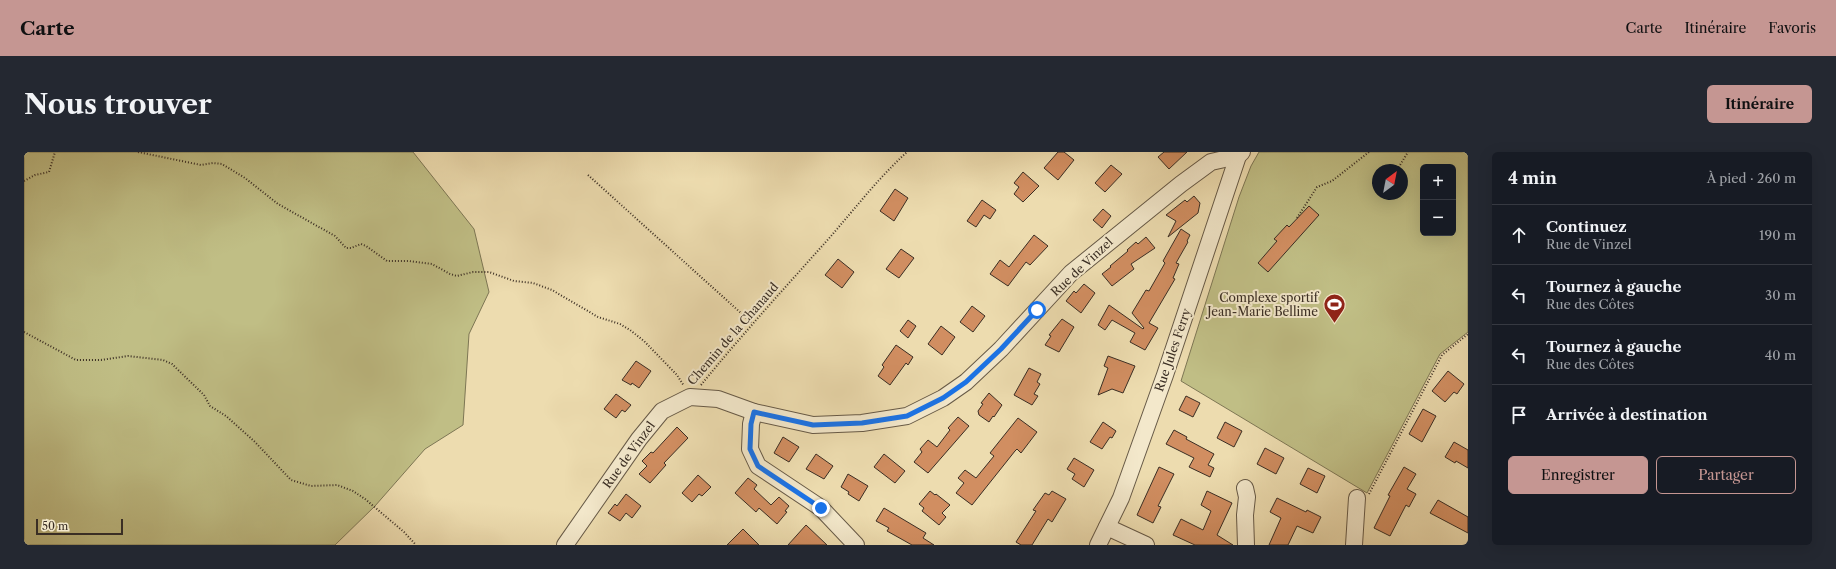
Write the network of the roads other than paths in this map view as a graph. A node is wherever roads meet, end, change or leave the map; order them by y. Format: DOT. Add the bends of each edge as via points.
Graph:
graph roads {
  1 [pos="1240,154"];
  2 [pos="754,412"];
  3 [pos="1245,488"];
  4 [pos="1357,498"];
  5 [pos="1107,526"];
  6 [pos="565,545"];
  7 [pos="856,545"];
  8 [pos="1098,545"];
  9 [pos="1146,545"];
  10 [pos="1246,545"];
  11 [pos="1354,545"];
  1 -- 2 [label="street, Rue de Vinzel" via="1211,162 1101,248 1071,273 1001,349 943,398 907,416 862,423 813,425"];
  1 -- 5 [label="street, Rue Jules Ferry" via="1121,498"];
  2 -- 6 [label="street, Rue de Vinzel" via="718,399 690,397 662,411 639,439"];
  2 -- 7 [label="street" via="750,449 758,466 821,508"];
  3 -- 10 [label="street"];
  4 -- 11 [label="street"];
  5 -- 8 [label="street, Rue Jules Ferry"];
  5 -- 9 [label="street"];
}
